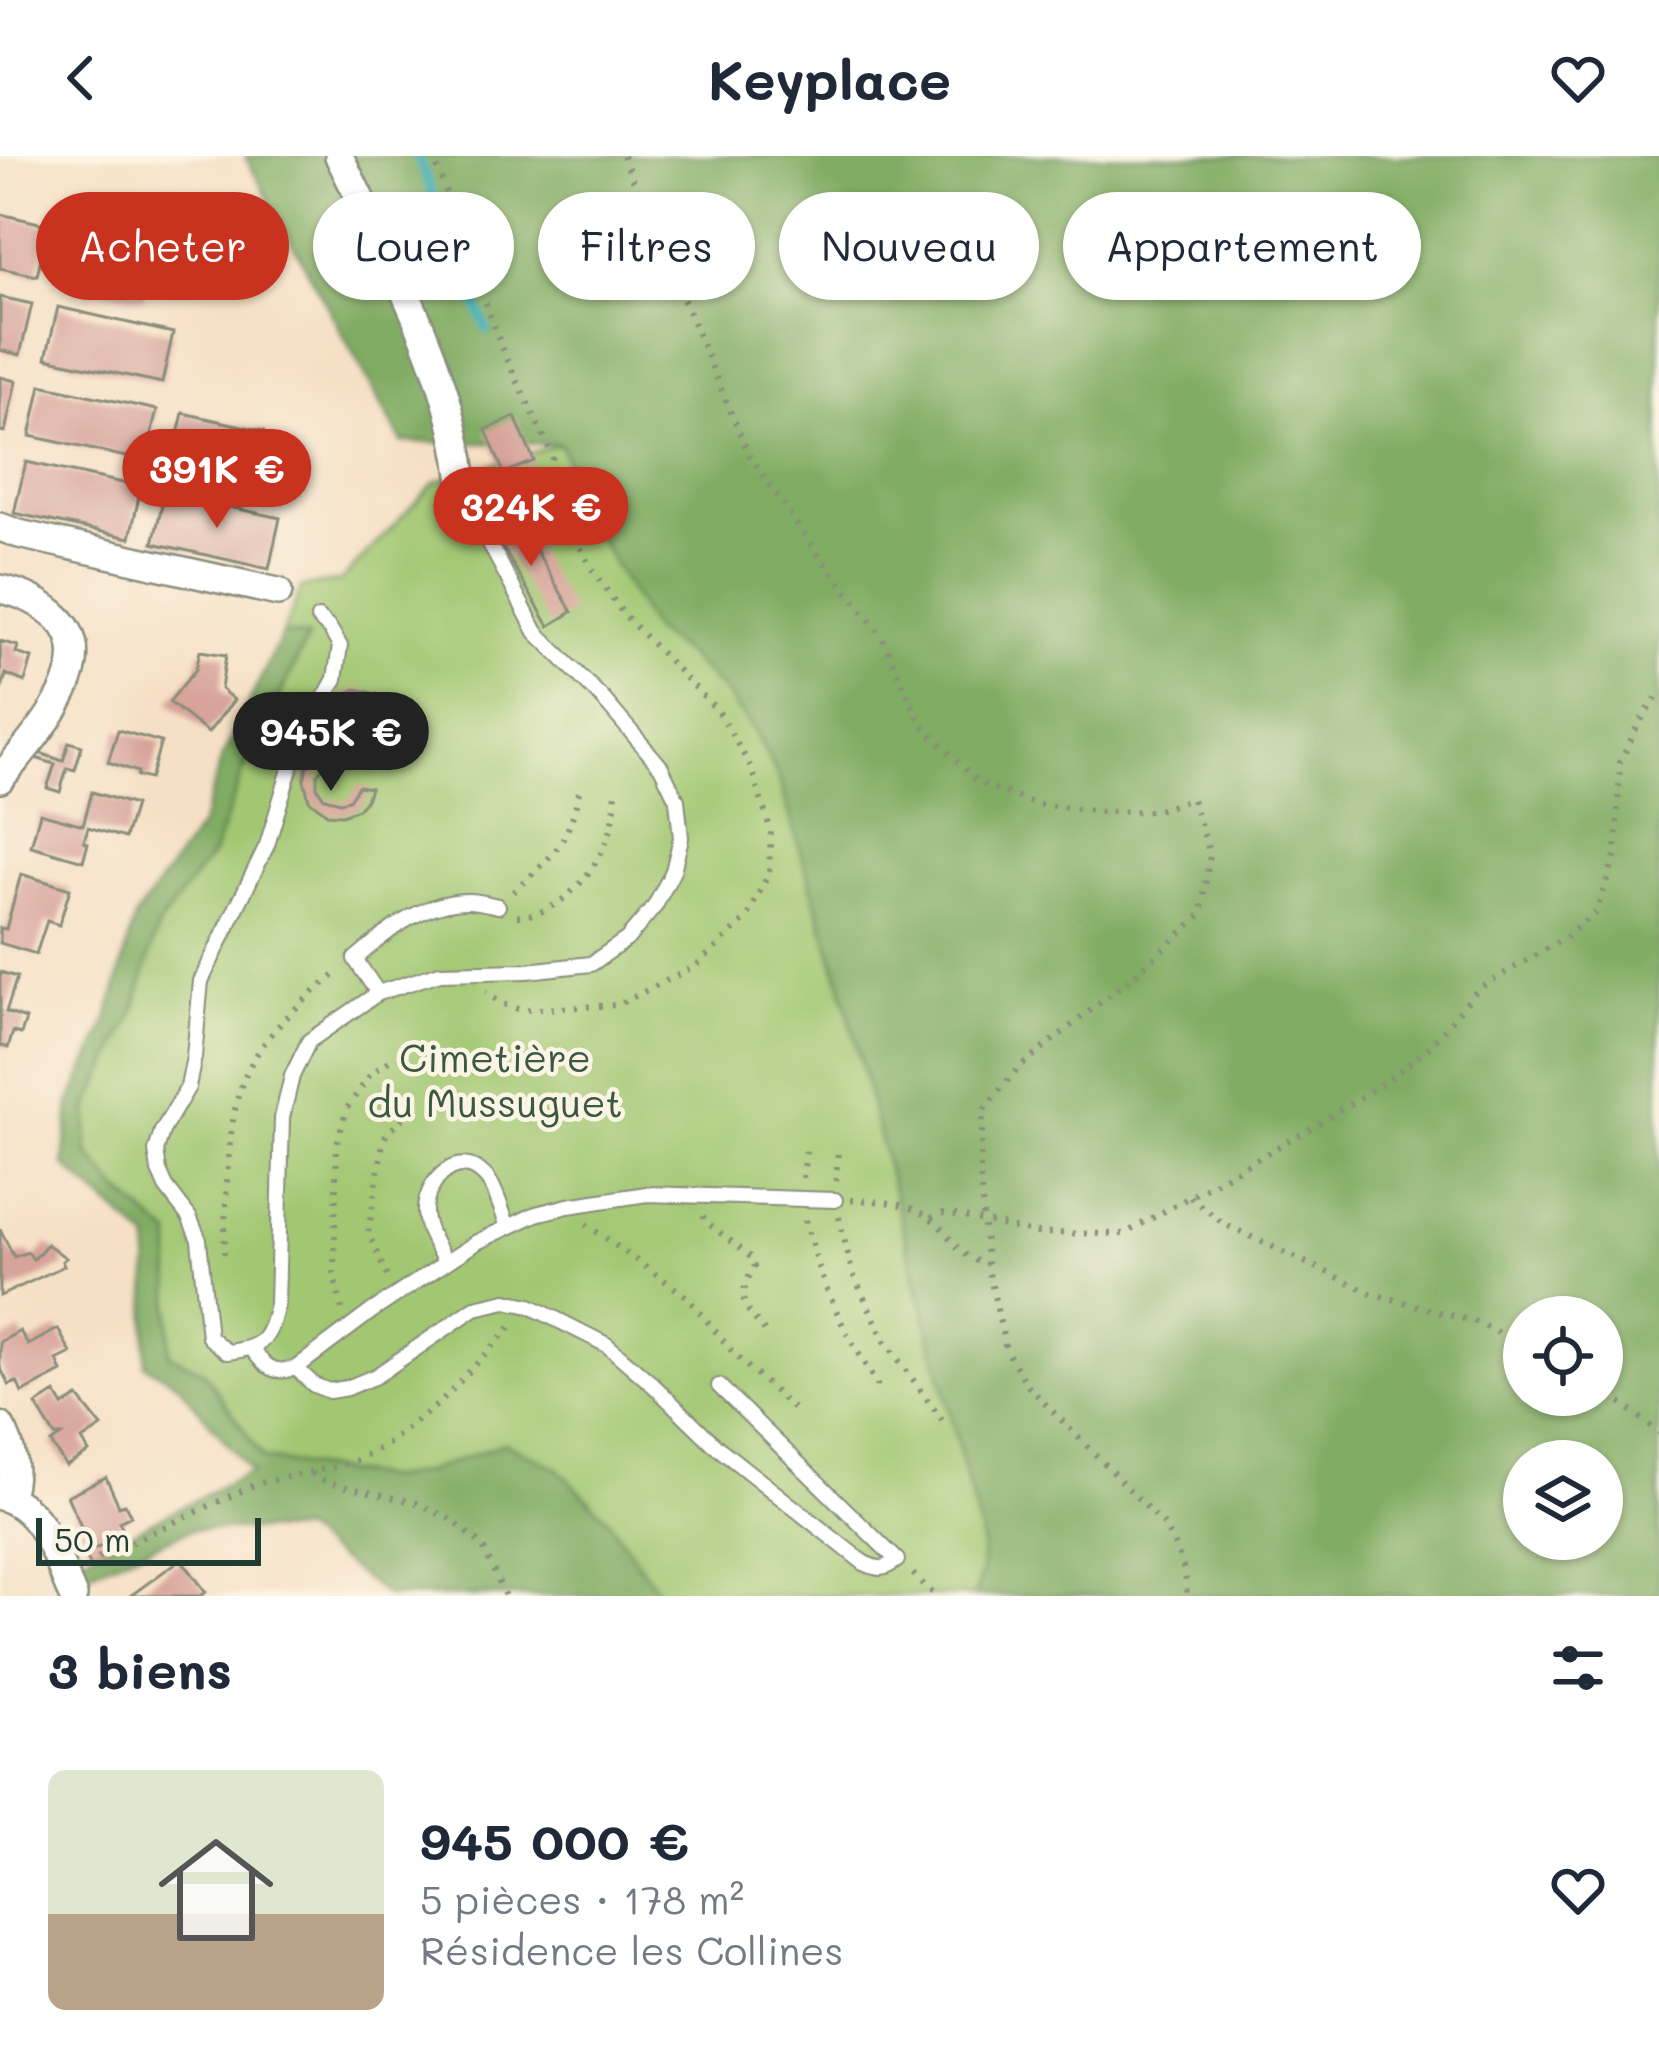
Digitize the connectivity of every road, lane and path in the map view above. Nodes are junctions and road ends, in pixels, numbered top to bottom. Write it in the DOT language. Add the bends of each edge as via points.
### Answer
graph roads {
  1 [pos="339,156"];
  2 [pos="433,156"];
  3 [pos="623,156"];
  4 [pos="503,351"];
  5 [pos="462,475"];
  6 [pos="0,527"];
  7 [pos="0,589"];
  8 [pos="278,592"];
  9 [pos="318,618"];
  10 [pos="1659,694"];
  11 [pos="0,779"];
  12 [pos="616,790"];
  13 [pos="580,792"];
  14 [pos="498,906"];
  15 [pos="356,959"];
  16 [pos="379,993"];
  17 [pos="388,1061"];
  18 [pos="406,1114"];
  19 [pos="806,1150"];
  20 [pos="838,1151"];
  21 [pos="694,1197"];
  22 [pos="1190,1197"];
  23 [pos="802,1200"];
  24 [pos="835,1200"];
  25 [pos="568,1206"];
  26 [pos="931,1218"];
  27 [pos="984,1221"];
  28 [pos="508,1226"];
  29 [pos="445,1262"];
  30 [pos="987,1264"];
  31 [pos="202,1277"];
  32 [pos="395,1295"];
  33 [pos="530,1306"];
  34 [pos="347,1330"];
  35 [pos="1503,1335"];
  36 [pos="770,1338"];
  37 [pos="252,1349"];
  38 [pos="296,1368"];
  39 [pos="719,1386"];
  40 [pos="881,1392"];
  41 [pos="1623,1404"];
  42 [pos="797,1412"];
  43 [pos="942,1420"];
  44 [pos="0,1426"];
  45 [pos="1659,1432"];
  46 [pos="313,1473"];
  47 [pos="4,1497"];
  48 [pos="897,1560"];
  49 [pos="68,1585"];
  50 [pos="506,1596"];
  51 [pos="936,1596"];
  52 [pos="1186,1596"];
  1 -- 5 [label="street" via="405,290 453,418"];
  2 -- 4 [label="path"];
  3 -- 27 [label="path" via="749,455 880,633 922,724 980,783 1036,804 1155,811 1192,799 1210,854 1201,915 1018,1068 983,1111"];
  5 -- 16 [label="lane" via="478,524 536,632 661,767 681,838 655,906 591,964 440,973"];
  6 -- 8 [label="street"];
  7 -- 11 [label="street" via="53,613 67,627 75,656 42,726"];
  9 -- 31 [label="lane" via="340,646 334,679 296,749 267,845 201,981 188,1087 156,1151 166,1187 199,1240"];
  10 -- 22 [label="path" via="1620,762 1616,854 1596,912 1479,988 1389,1079"];
  12 -- 14 [label="path" via="611,830 586,879 531,916"];
  13 -- 14 [label="path" via="572,826 548,861"];
  14 -- 15 [label="lane" via="467,901 423,910"];
  15 -- 16 [label="lane"];
  15 -- 31 [label="path" via="306,998 244,1078 232,1132 224,1260"];
  16 -- 37 [label="lane" via="309,1042 292,1076 282,1118 277,1304 265,1340"];
  17 -- 34 [label="path" via="346,1108 337,1144 334,1276"];
  18 -- 32 [label="path" via="382,1144 368,1233"];
  19 -- 23 [label="path"];
  20 -- 24 [label="path"];
  21 -- 23 [label="lane"];
  21 -- 25 [label="lane" via="647,1194"];
  21 -- 36 [label="path" via="705,1221 752,1258 742,1301"];
  22 -- 27 [label="path" via="1124,1234 1037,1233"];
  22 -- 35 [label="path" via="1223,1224 1371,1293"];
  23 -- 24 [label="lane"];
  23 -- 40 [label="path" via="823,1281"];
  24 -- 26 [label="path" via="886,1201"];
  24 -- 43 [label="path" via="852,1272 885,1341"];
  25 -- 28 [label="lane"];
  25 -- 42 [label="path" via="686,1296"];
  26 -- 27 [label="path"];
  26 -- 30 [label="path" via="961,1253"];
  27 -- 30 [label="path"];
  28 -- 29 [label="lane"];
  28 -- 29 [label="lane" via="487,1177 456,1165 440,1174 425,1210"];
  29 -- 32 [label="lane"];
  30 -- 52 [label="path" via="1006,1350 1028,1386 1164,1525"];
  31 -- 37 [label="lane" via="209,1337 227,1352"];
  32 -- 34 [label="lane"];
  33 -- 38 [label="lane" via="475,1308 346,1388 328,1391"];
  33 -- 46 [label="path" via="423,1417 351,1463"];
  33 -- 48 [label="lane" via="607,1345 717,1447 864,1563 878,1569"];
  34 -- 38 [label="lane"];
  37 -- 38 [label="lane" via="272,1370"];
  39 -- 48 [label="lane"];
  41 -- 45 [label="path"];
  44 -- 47 [label="street" via="14,1469"];
  46 -- 49 [label="path" via="256,1484"];
  46 -- 50 [label="path" via="452,1520 482,1545"];
  47 -- 49 [label="street" via="37,1520"];
  48 -- 51 [label="path"];
}
